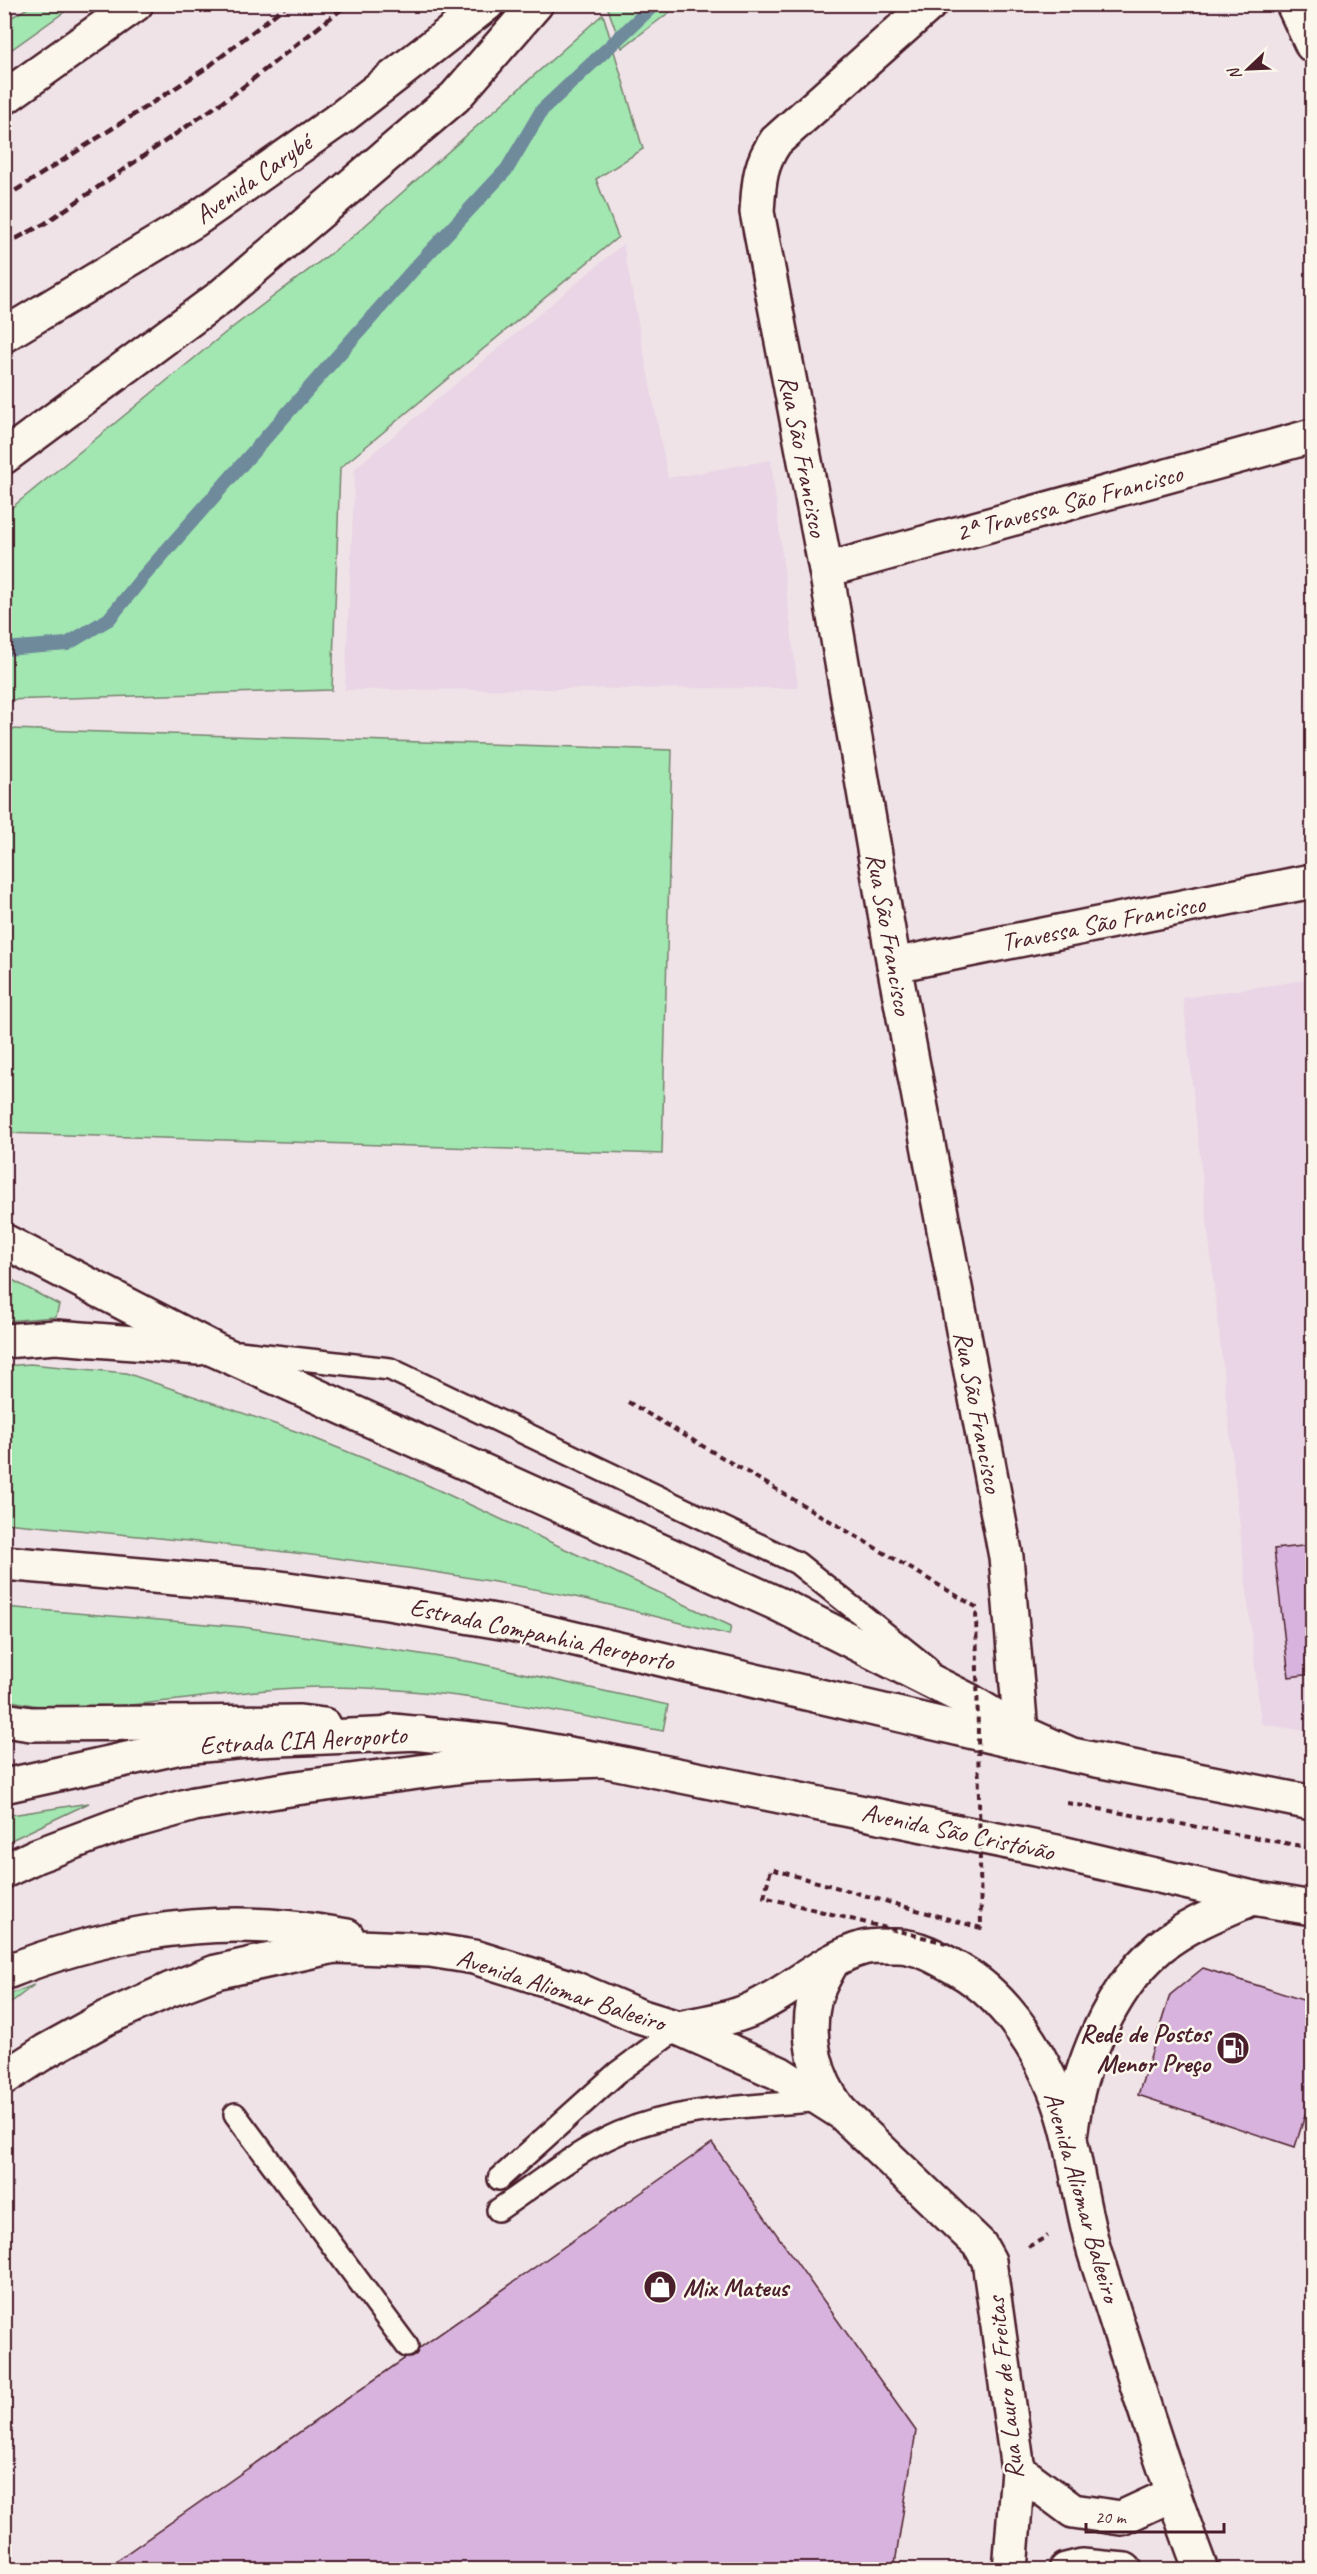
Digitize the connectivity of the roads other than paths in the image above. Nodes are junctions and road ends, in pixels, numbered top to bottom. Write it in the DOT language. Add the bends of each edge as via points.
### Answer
graph roads {
  1 [pos="136,4"];
  2 [pos="487,4"];
  3 [pos="536,4"];
  4 [pos="930,4"];
  5 [pos="1293,4"];
  6 [pos="1312,45"];
  7 [pos="4,98"];
  8 [pos="4,335"];
  9 [pos="1312,436"];
  10 [pos="4,457"];
  11 [pos="826,570"];
  12 [pos="1312,881"];
  13 [pos="894,964"];
  14 [pos="4,1240"];
  15 [pos="4,1341"];
  16 [pos="215,1350"];
  17 [pos="4,1563"];
  18 [pos="970,1701"];
  19 [pos="4,1720"];
  20 [pos="1021,1732"];
  21 [pos="420,1733"];
  22 [pos="1072,1755"];
  23 [pos="603,1760"];
  24 [pos="4,1786"];
  25 [pos="1312,1803"];
  26 [pos="4,1871"];
  27 [pos="1253,1898"];
  28 [pos="1312,1908"];
  29 [pos="430,1950"];
  30 [pos="832,1962"];
  31 [pos="4,1972"];
  32 [pos="678,2028"];
  33 [pos="4,2078"];
  34 [pos="832,2106"];
  35 [pos="235,2114"];
  36 [pos="1070,2137"];
  37 [pos="499,2179"];
  38 [pos="498,2210"];
  39 [pos="980,2245"];
  40 [pos="407,2346"];
  41 [pos="1018,2470"];
  42 [pos="1173,2494"];
  43 [pos="1010,2570"];
  44 [pos="1066,2570"];
  45 [pos="1125,2570"];
  46 [pos="1201,2570"];
  1 -- 7 [label="main road"];
  2 -- 8 [label="main road, Avenida Carybé" via="342,117 195,220"];
  3 -- 10 [label="main road" via="455,97 210,305"];
  4 -- 11 [label="main road, Rua São Francisco" via="776,141 765,157 759,184 757,212"];
  5 -- 6 [label="main road"];
  9 -- 11 [label="main road, 2ª Travessa São Francisco"];
  11 -- 13 [label="main road, Rua São Francisco"];
  12 -- 13 [label="main road, Travessa São Francisco"];
  13 -- 20 [label="main road, Rua São Francisco" via="1006,1557"];
  14 -- 16 [label="main road"];
  15 -- 16 [label="main road" via="56,1336"];
  16 -- 18 [label="main road" via="778,1604"];
  16 -- 18 [label="lane" via="390,1369 797,1563"];
  17 -- 22 [label="main road, Estrada Companhia Aeroporto" via="266,1586 507,1623"];
  18 -- 20 [label="main road"];
  19 -- 21 [label="main road" via="31,1724 300,1722"];
  20 -- 22 [label="main road"];
  21 -- 23 [label="main road, Estrada CIA Aeroporto"];
  21 -- 24 [label="main road, Estrada CIA Aeroporto" via="181,1747"];
  22 -- 25 [label="main road"];
  23 -- 26 [label="main road" via="472,1765 194,1804 116,1826"];
  23 -- 27 [label="main road, Avenida São Cristóvão" via="1057,1852"];
  27 -- 28 [label="main road, Avenida São Cristóvão"];
  27 -- 36 [label="main road" via="1198,1923 1160,1948 1128,1982 1100,2030 1080,2081"];
  29 -- 31 [label="main road" via="291,1927 222,1925 153,1931 82,1945"];
  29 -- 32 [label="main road, Avenida Aliomar Baleeiro" via="474,1957 526,1973"];
  29 -- 33 [label="main road, Avenida Aliomar Baleeiro" via="335,1946 216,1972 104,2019"];
  30 -- 32 [label="main road, Avenida Aliomar Baleeiro" via="749,2010"];
  30 -- 34 [label="main road" via="814,1999 811,2044"];
  30 -- 36 [label="main road, Avenida Aliomar Baleeiro" via="864,1948 900,1946 932,1954 971,1977 1006,2009 1032,2045 1051,2082"];
  32 -- 34 [label="main road, Avenida Aliomar Baleeiro" via="779,2073"];
  32 -- 37 [label="lane" via="617,2073"];
  34 -- 38 [label="lane" via="687,2113 620,2133 592,2146"];
  34 -- 39 [label="main road, Avenida Aliomar Baleeiro"];
  35 -- 40 [label="lane"];
  36 -- 42 [label="main road, Avenida Aliomar Baleeiro" via="1091,2242"];
  39 -- 41 [label="main road, Rua Lauro de Freitas" via="993,2278"];
  41 -- 42 [label="main road" via="1073,2511 1121,2518"];
  41 -- 43 [label="main road, Rua Lauro de Freitas"];
  42 -- 46 [label="main road, Avenida Aliomar Baleeiro"];
  44 -- 45 [label="main road" via="1082,2566"];
}
